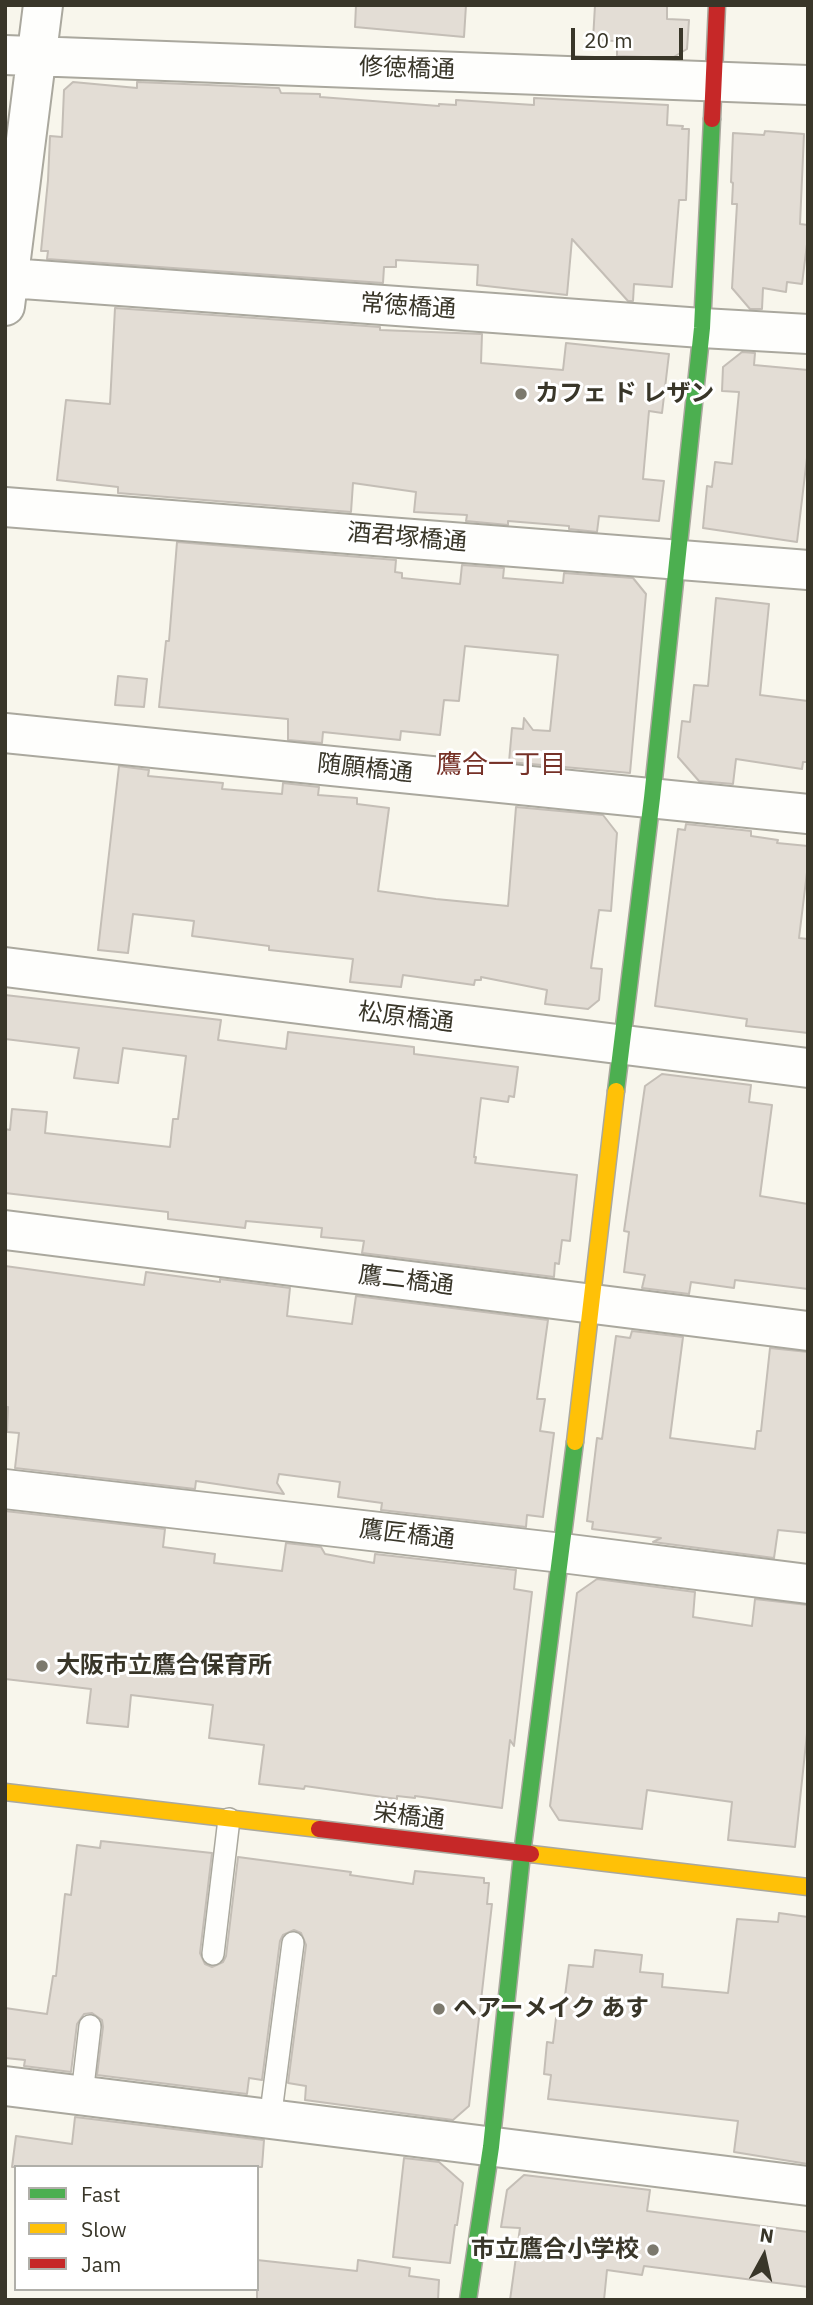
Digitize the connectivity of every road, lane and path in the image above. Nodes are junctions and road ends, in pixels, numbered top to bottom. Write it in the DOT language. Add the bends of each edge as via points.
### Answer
graph roads {
  1 [pos="43,5"];
  2 [pos="717,5"];
  3 [pos="22,55"];
  4 [pos="714,80"];
  5 [pos="808,85"];
  6 [pos="7,292"];
  7 [pos="702,328"];
  8 [pos="808,334"];
  9 [pos="5,507"];
  10 [pos="678,560"];
  11 [pos="808,570"];
  12 [pos="5,733"];
  13 [pos="652,798"];
  14 [pos="808,814"];
  15 [pos="5,967"];
  16 [pos="621,1045"];
  17 [pos="808,1068"];
  18 [pos="5,1230"];
  19 [pos="592,1305"];
  20 [pos="808,1331"];
  21 [pos="5,1489"];
  22 [pos="562,1553"];
  23 [pos="808,1584"];
  24 [pos="5,1792"];
  25 [pos="229,1819"];
  26 [pos="522,1854"];
  27 [pos="808,1887"];
  28 [pos="293,1943"];
  29 [pos="213,1954"];
  30 [pos="90,2026"];
  31 [pos="5,2086"];
  32 [pos="82,2095"];
  33 [pos="270,2120"];
  34 [pos="491,2147"];
  35 [pos="808,2186"];
  36 [pos="468,2300"];
  1 -- 3 [label="street"];
  2 -- 4 [label="street"];
  3 -- 4 [label="street, 修徳橋通"];
  3 -- 6 [label="street"];
  4 -- 5 [label="street, 修徳橋通"];
  4 -- 7 [label="street"];
  6 -- 7 [label="street, 常徳橋通"];
  7 -- 8 [label="street, 常徳橋通"];
  7 -- 10 [label="street"];
  9 -- 10 [label="street, 酒君塚橋通"];
  10 -- 11 [label="street, 酒君塚橋通"];
  10 -- 13 [label="street"];
  12 -- 13 [label="street, 随願橋通"];
  13 -- 14 [label="street, 随願橋通"];
  13 -- 16 [label="street"];
  15 -- 16 [label="street, 松原橋通"];
  16 -- 17 [label="street, 松原橋通"];
  16 -- 19 [label="street"];
  18 -- 19 [label="street, 鷹二橋通"];
  19 -- 20 [label="street, 鷹二橋通"];
  19 -- 22 [label="street"];
  21 -- 22 [label="street, 鷹匠橋通"];
  22 -- 23 [label="street, 鷹匠橋通"];
  22 -- 26 [label="street"];
  24 -- 25 [label="street, 栄橋通"];
  25 -- 26 [label="street, 栄橋通"];
  25 -- 29 [label="lane"];
  26 -- 27 [label="street, 栄橋通"];
  26 -- 34 [label="street"];
  28 -- 33 [label="lane"];
  30 -- 32 [label="lane"];
  31 -- 32 [label="street"];
  32 -- 33 [label="street"];
  33 -- 34 [label="street"];
  34 -- 35 [label="street"];
  34 -- 36 [label="street"];
}
